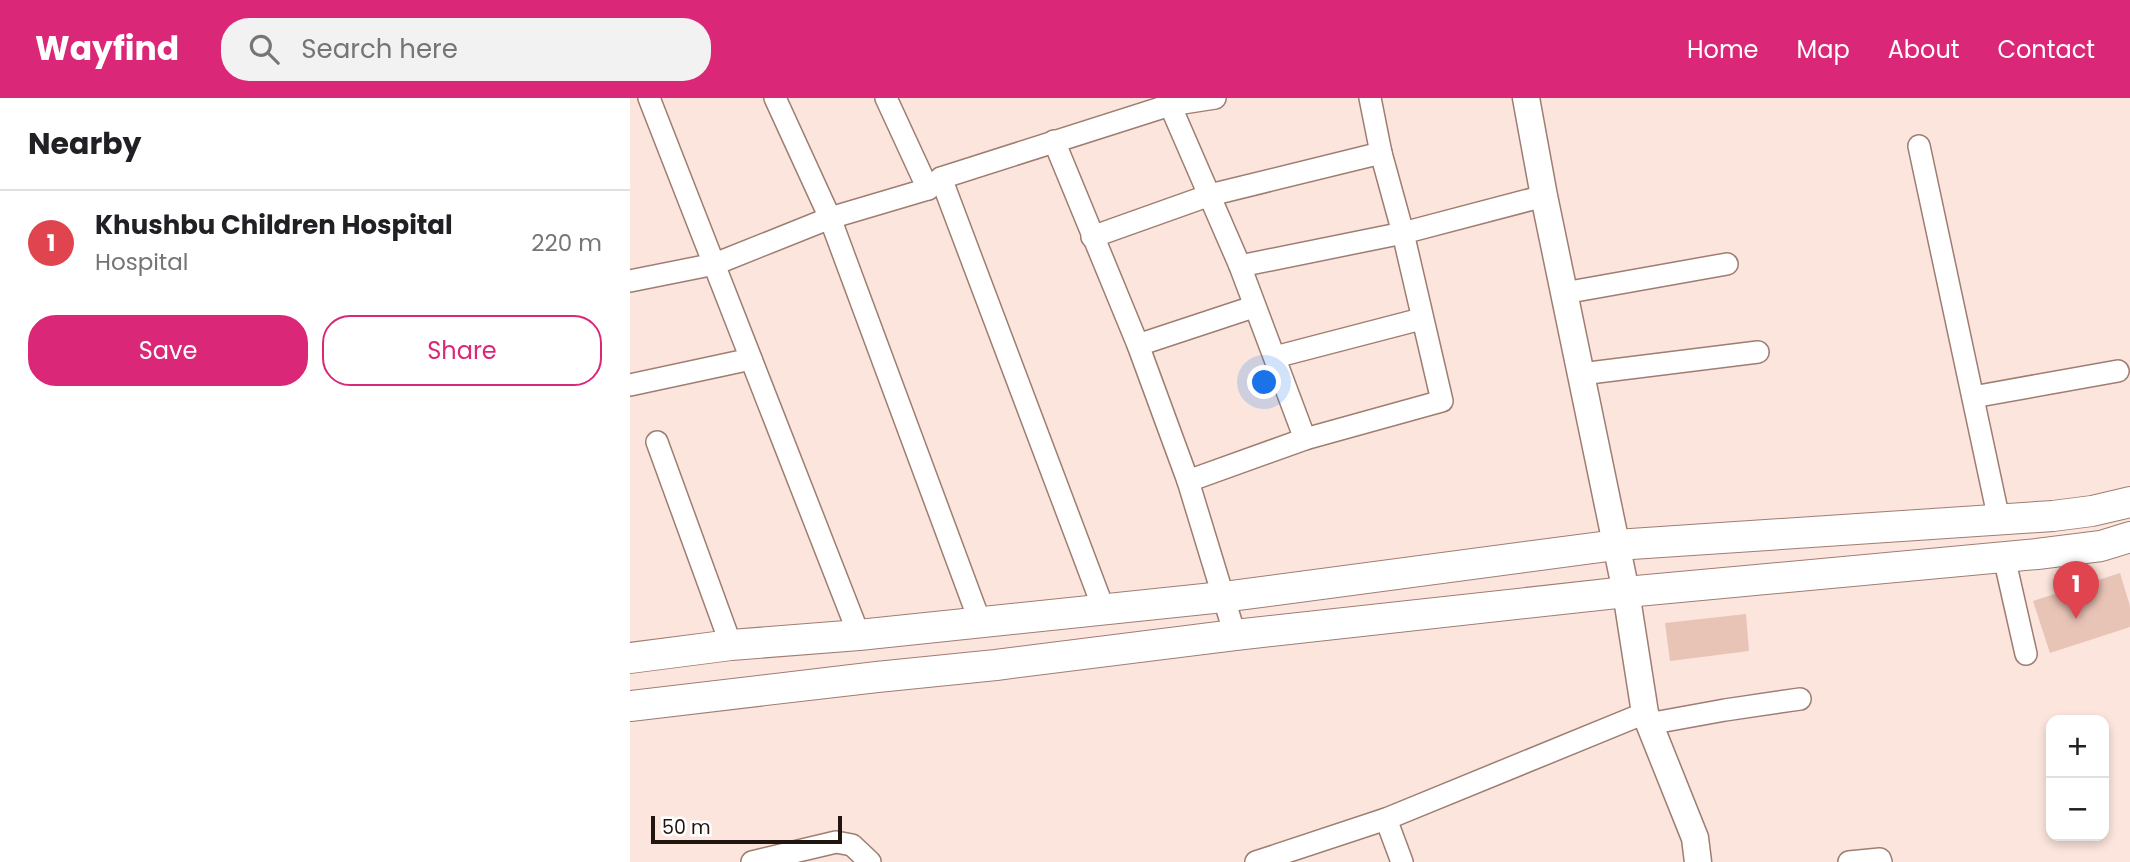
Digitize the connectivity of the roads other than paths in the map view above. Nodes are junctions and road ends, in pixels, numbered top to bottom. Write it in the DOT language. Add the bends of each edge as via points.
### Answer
graph roads {
  1 [pos="649,98"];
  2 [pos="775,98"];
  3 [pos="886,98"];
  4 [pos="1215,98"];
  5 [pos="1370,98"];
  6 [pos="1526,98"];
  7 [pos="1168,102"];
  8 [pos="1054,141"];
  9 [pos="1919,146"];
  10 [pos="1381,153"];
  11 [pos="935,184"];
  12 [pos="1210,195"];
  13 [pos="1544,196"];
  14 [pos="830,218"];
  15 [pos="1403,233"];
  16 [pos="1092,237"];
  17 [pos="715,264"];
  18 [pos="1727,264"];
  19 [pos="1240,266"];
  20 [pos="630,281"];
  21 [pos="1564,293"];
  22 [pos="1253,307"];
  23 [pos="1421,318"];
  24 [pos="1138,345"];
  25 [pos="1758,352"];
  26 [pos="1275,357"];
  27 [pos="751,359"];
  28 [pos="2118,371"];
  29 [pos="1581,374"];
  30 [pos="630,385"];
  31 [pos="1973,397"];
  32 [pos="1305,439"];
  33 [pos="657,442"];
  34 [pos="1188,481"];
  35 [pos="2130,502"];
  36 [pos="2000,520"];
  37 [pos="2130,537"];
  38 [pos="1616,545"];
  39 [pos="2004,557"];
  40 [pos="1626,592"];
  41 [pos="1223,597"];
  42 [pos="1104,610"];
  43 [pos="980,622"];
  44 [pos="859,635"];
  45 [pos="1235,635"];
  46 [pos="731,645"];
  47 [pos="2026,654"];
  48 [pos="630,658"];
  49 [pos="1800,699"];
  50 [pos="630,706"];
  51 [pos="1647,719"];
  52 [pos="1386,819"];
  53 [pos="752,862"];
  54 [pos="870,862"];
  55 [pos="1256,862"];
  56 [pos="1402,862"];
  57 [pos="1698,862"];
  58 [pos="1849,862"];
  59 [pos="1881,862"];
  1 -- 17 [label="street"];
  2 -- 14 [label="street"];
  3 -- 11 [label="street"];
  4 -- 7 [label="street"];
  5 -- 10 [label="street"];
  6 -- 13 [label="street"];
  7 -- 8 [label="street"];
  7 -- 12 [label="street"];
  8 -- 11 [label="street"];
  8 -- 16 [label="street"];
  9 -- 31 [label="street"];
  10 -- 12 [label="street"];
  10 -- 15 [label="street"];
  11 -- 14 [label="street"];
  11 -- 42 [label="street"];
  12 -- 16 [label="street"];
  12 -- 19 [label="street"];
  13 -- 15 [label="street"];
  13 -- 21 [label="street"];
  14 -- 17 [label="street"];
  14 -- 43 [label="street"];
  15 -- 19 [label="street"];
  15 -- 23 [label="street"];
  16 -- 24 [label="street"];
  17 -- 20 [label="street"];
  17 -- 27 [label="street"];
  18 -- 21 [label="street"];
  19 -- 22 [label="street"];
  21 -- 29 [label="street"];
  22 -- 24 [label="street"];
  22 -- 26 [label="street"];
  23 -- 26 [label="street"];
  23 -- 32 [label="street" via="1442,401"];
  24 -- 34 [label="street"];
  25 -- 29 [label="street"];
  26 -- 32 [label="street"];
  27 -- 30 [label="street"];
  27 -- 44 [label="street"];
  28 -- 31 [label="street"];
  29 -- 38 [label="street"];
  31 -- 36 [label="street"];
  32 -- 34 [label="street"];
  33 -- 46 [label="street"];
  34 -- 41 [label="street"];
  35 -- 36 [label="main road" via="2092,511"];
  36 -- 38 [label="main road"];
  37 -- 39 [label="main road" via="2101,546"];
  38 -- 40 [label="street"];
  38 -- 41 [label="main road"];
  39 -- 40 [label="main road"];
  39 -- 47 [label="street"];
  40 -- 45 [label="main road"];
  40 -- 51 [label="street"];
  41 -- 42 [label="main road"];
  41 -- 45 [label="street"];
  42 -- 43 [label="main road"];
  43 -- 44 [label="main road"];
  44 -- 46 [label="main road"];
  45 -- 50 [label="main road"];
  46 -- 48 [label="main road"];
  49 -- 51 [label="street"];
  51 -- 52 [label="street"];
  51 -- 57 [label="street" via="1695,838"];
  52 -- 55 [label="street"];
  52 -- 56 [label="street"];
  53 -- 54 [label="street" via="836,842 852,845"];
  58 -- 59 [label="street"];
}
